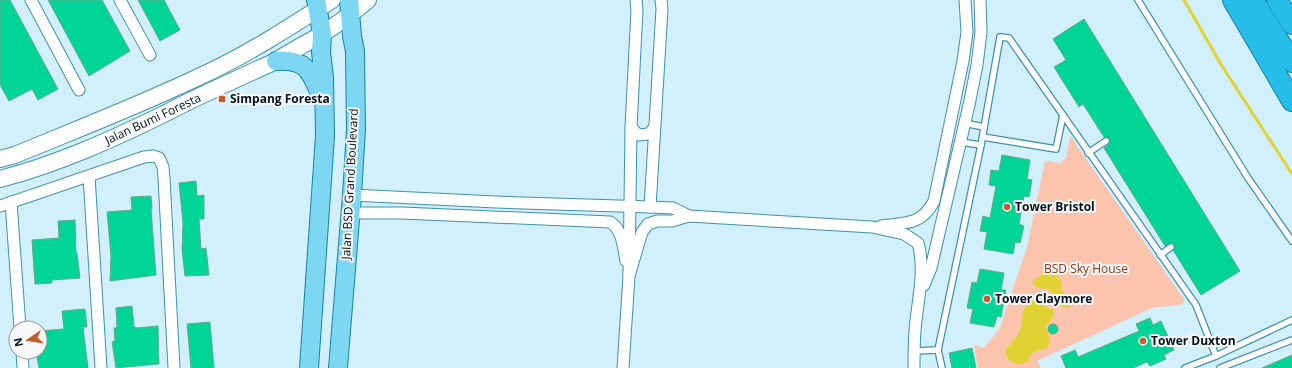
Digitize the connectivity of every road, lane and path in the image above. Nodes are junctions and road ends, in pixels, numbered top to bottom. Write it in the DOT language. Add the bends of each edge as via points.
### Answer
graph roads {
  1 [pos="31,0"];
  2 [pos="120,0"];
  3 [pos="368,0"];
  4 [pos="636,0"];
  5 [pos="660,0"];
  6 [pos="965,0"];
  7 [pos="980,0"];
  8 [pos="1138,0"];
  9 [pos="1232,0"];
  10 [pos="1254,0"];
  11 [pos="1277,0"];
  12 [pos="1285,0"];
  13 [pos="322,3"];
  14 [pos="350,7"];
  15 [pos="1292,8"];
  16 [pos="1292,24"];
  17 [pos="322,34"];
  18 [pos="150,55"];
  19 [pos="276,61"];
  20 [pos="1292,62"];
  21 [pos="79,90"];
  22 [pos="1292,101"];
  23 [pos="325,104"];
  24 [pos="1063,116"];
  25 [pos="964,123"];
  26 [pos="631,127"];
  27 [pos="984,127"];
  28 [pos="654,128"];
  29 [pos="983,137"];
  30 [pos="1106,141"];
  31 [pos="960,142"];
  32 [pos="981,145"];
  33 [pos="1088,153"];
  34 [pos="0,159"];
  35 [pos="89,176"];
  36 [pos="0,179"];
  37 [pos="352,195"];
  38 [pos="402,196"];
  39 [pos="934,201"];
  40 [pos="945,203"];
  41 [pos="5,204"];
  42 [pos="631,207"];
  43 [pos="650,207"];
  44 [pos="351,213"];
  45 [pos="402,213"];
  46 [pos="689,216"];
  47 [pos="872,227"];
  48 [pos="1292,241"];
  49 [pos="1171,247"];
  50 [pos="1160,254"];
  51 [pos="629,276"];
  52 [pos="920,295"];
  53 [pos="19,320"];
  54 [pos="1292,320"];
  55 [pos="1292,340"];
  56 [pos="938,350"];
  57 [pos="914,352"];
  58 [pos="1216,356"];
  59 [pos="101,368"];
  60 [pos="174,368"];
  61 [pos="309,368"];
  62 [pos="338,368"];
  63 [pos="622,368"];
  64 [pos="914,368"];
  65 [pos="942,368"];
  66 [pos="1185,368"];
  67 [pos="1220,368"];
  1 -- 21 [label="street"];
  2 -- 18 [label="street"];
  3 -- 14 [label="main road, Jalan Bumi Foresta"];
  4 -- 26 [label="street"];
  5 -- 28 [label="street" via="662,9"];
  6 -- 39 [label="street" via="967,32 963,61"];
  7 -- 25 [label="street" via="977,65"];
  8 -- 48 [label="lane" via="1248,178"];
  9 -- 22 [label="highway"];
  10 -- 20 [label="highway"];
  11 -- 16 [label="highway"];
  12 -- 15 [label="highway"];
  13 -- 17 [label="main road"];
  13 -- 34 [label="main road, Jalan Bumi Foresta" via="288,29 204,75 15,155"];
  14 -- 17 [label="main road, Jalan Bumi Foresta"];
  14 -- 37 [label="main road, Jalan BSD Grand Boulevard" via="355,51 356,129"];
  17 -- 19 [label="main road, Jalan Bumi Foresta" via="294,48"];
  17 -- 23 [label="main road"];
  19 -- 23 [label="main road" via="289,60 302,64 311,74"];
  19 -- 36 [label="main road, Jalan Bumi Foresta" via="74,155"];
  23 -- 61 [label="main road"];
  24 -- 27 [label="lane" via="1009,38 1000,37"];
  24 -- 29 [label="lane" via="1056,149"];
  24 -- 33 [label="lane"];
  25 -- 27 [label="lane"];
  25 -- 31 [label="street"];
  26 -- 28 [label="street" via="638,135 649,134"];
  26 -- 42 [label="street"];
  27 -- 29 [label="lane"];
  28 -- 43 [label="street"];
  29 -- 32 [label="lane"];
  30 -- 33 [label="lane"];
  31 -- 32 [label="lane"];
  31 -- 40 [label="street"];
  32 -- 56 [label="lane"];
  33 -- 50 [label="lane"];
  35 -- 41 [label="street"];
  35 -- 59 [label="street"];
  35 -- 60 [label="street" via="153,156 158,158 163,167"];
  37 -- 38 [label="street"];
  37 -- 44 [label="main road, Jalan BSD Grand Boulevard"];
  38 -- 42 [label="street"];
  38 -- 45 [label="street" via="395,204"];
  39 -- 40 [label="street"];
  39 -- 47 [label="street" via="922,218"];
  40 -- 52 [label="street" via="931,268"];
  41 -- 53 [label="street"];
  42 -- 43 [label="street"];
  42 -- 51 [label="street"];
  43 -- 46 [label="street" via="673,208"];
  44 -- 45 [label="street"];
  44 -- 62 [label="main road, Jalan BSD Grand Boulevard"];
  45 -- 51 [label="street" via="610,222 621,234"];
  46 -- 47 [label="street"];
  46 -- 51 [label="street" via="648,224 642,232"];
  47 -- 52 [label="street" via="904,234 918,243 922,258"];
  49 -- 50 [label="lane"];
  50 -- 58 [label="lane" via="1196,305"];
  51 -- 63 [label="street"];
  52 -- 57 [label="street"];
  54 -- 58 [label="lane"];
  55 -- 67 [label="lane"];
  56 -- 57 [label="lane"];
  56 -- 65 [label="lane"];
  57 -- 64 [label="street"];
  58 -- 66 [label="lane"];
}
